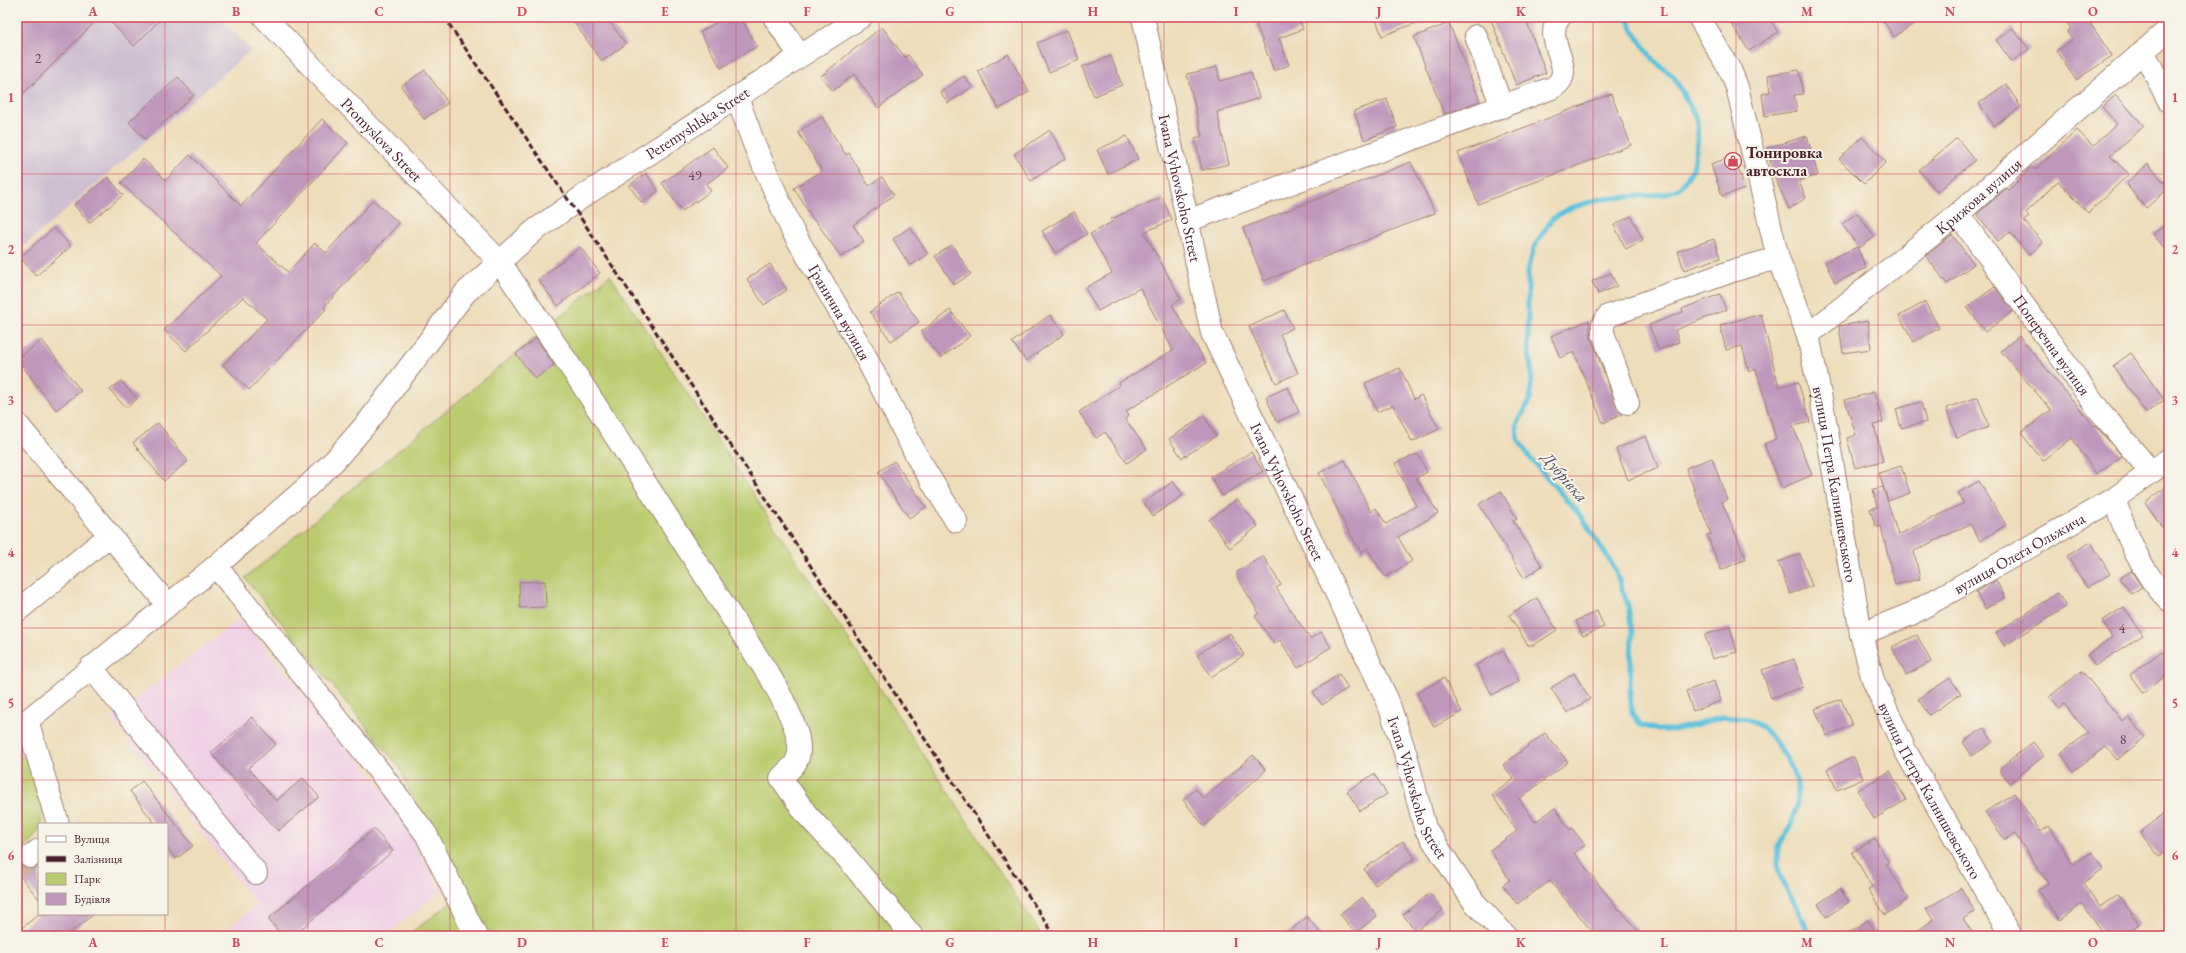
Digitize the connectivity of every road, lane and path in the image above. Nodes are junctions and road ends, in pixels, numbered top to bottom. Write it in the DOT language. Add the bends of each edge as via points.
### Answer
graph roads {
  1 [pos="264,17"];
  2 [pos="774,17"];
  3 [pos="861,17"];
  4 [pos="1143,17"];
  5 [pos="1560,17"];
  6 [pos="1699,17"];
  7 [pos="2169,29"];
  8 [pos="1476,36"];
  9 [pos="2143,51"];
  10 [pos="800,56"];
  11 [pos="737,97"];
  12 [pos="2169,101"];
  13 [pos="1502,106"];
  14 [pos="1958,214"];
  15 [pos="1187,221"];
  16 [pos="1778,258"];
  17 [pos="499,261"];
  18 [pos="1808,335"];
  19 [pos="1628,403"];
  20 [pos="17,424"];
  21 [pos="2169,459"];
  22 [pos="2152,472"];
  23 [pos="2114,499"];
  24 [pos="956,521"];
  25 [pos="110,535"];
  26 [pos="216,566"];
  27 [pos="2169,600"];
  28 [pos="167,604"];
  29 [pos="17,611"];
  30 [pos="1861,634"];
  31 [pos="90,667"];
  32 [pos="22,724"];
  33 [pos="58,823"];
  34 [pos="256,873"];
  35 [pos="476,936"];
  36 [pos="912,936"];
  37 [pos="1506,936"];
  38 [pos="2011,936"];
  1 -- 17 [label="street, Promyslova Street"];
  2 -- 10 [label="street"];
  3 -- 10 [label="street, Peremyshlska Street"];
  4 -- 15 [label="street, Ivana Vyhovskoho Street"];
  5 -- 13 [label="street" via="1556,21 1554,34 1563,67 1563,76 1559,84"];
  6 -- 16 [label="street, вулиця Петра Калнишевського" via="1731,72 1736,87"];
  7 -- 9 [label="street, Крижова вулиця"];
  8 -- 13 [label="street"];
  9 -- 12 [label="street"];
  9 -- 14 [label="street, Крижова вулиця"];
  10 -- 11 [label="street, Peremyshlska Street"];
  11 -- 17 [label="street, Peremyshlska Street" via="585,195 534,231"];
  11 -- 24 [label="street, Гранична вулиця" via="754,144 792,230 860,346 920,462"];
  13 -- 15 [label="street"];
  14 -- 18 [label="street, Крижова вулиця"];
  14 -- 22 [label="street, Поперечна вулиця" via="2098,410"];
  15 -- 37 [label="street, Ivana Vyhovskoho Street" via="1212,333 1387,699 1406,755 1425,828 1474,902"];
  16 -- 18 [label="street, вулиця Петра Калнишевського"];
  16 -- 19 [label="street" via="1608,316 1603,332"];
  17 -- 26 [label="street, Peremyshlska Street" via="466,292 373,416 334,460"];
  17 -- 36 [label="street, Promyslova Street" via="580,381 772,680 787,708 800,751 796,762 781,778 807,815 847,858"];
  18 -- 30 [label="street, вулиця Петра Калнишевського"];
  20 -- 25 [label="street"];
  21 -- 22 [label="street, вулиця Олега Ольжича"];
  22 -- 23 [label="street, вулиця Олега Ольжича"];
  23 -- 27 [label="street" via="2142,568"];
  23 -- 30 [label="street, вулиця Олега Ольжича" via="1911,614"];
  25 -- 28 [label="street"];
  25 -- 29 [label="street"];
  26 -- 28 [label="street, Peremyshlska Street"];
  26 -- 35 [label="street" via="426,834"];
  28 -- 31 [label="street, Peremyshlska Street"];
  30 -- 38 [label="street, вулиця Петра Калнишевського" via="1873,680 1892,726"];
  31 -- 32 [label="street, Peremyshlska Street"];
  31 -- 34 [label="street"];
  32 -- 33 [label="street"];
}
